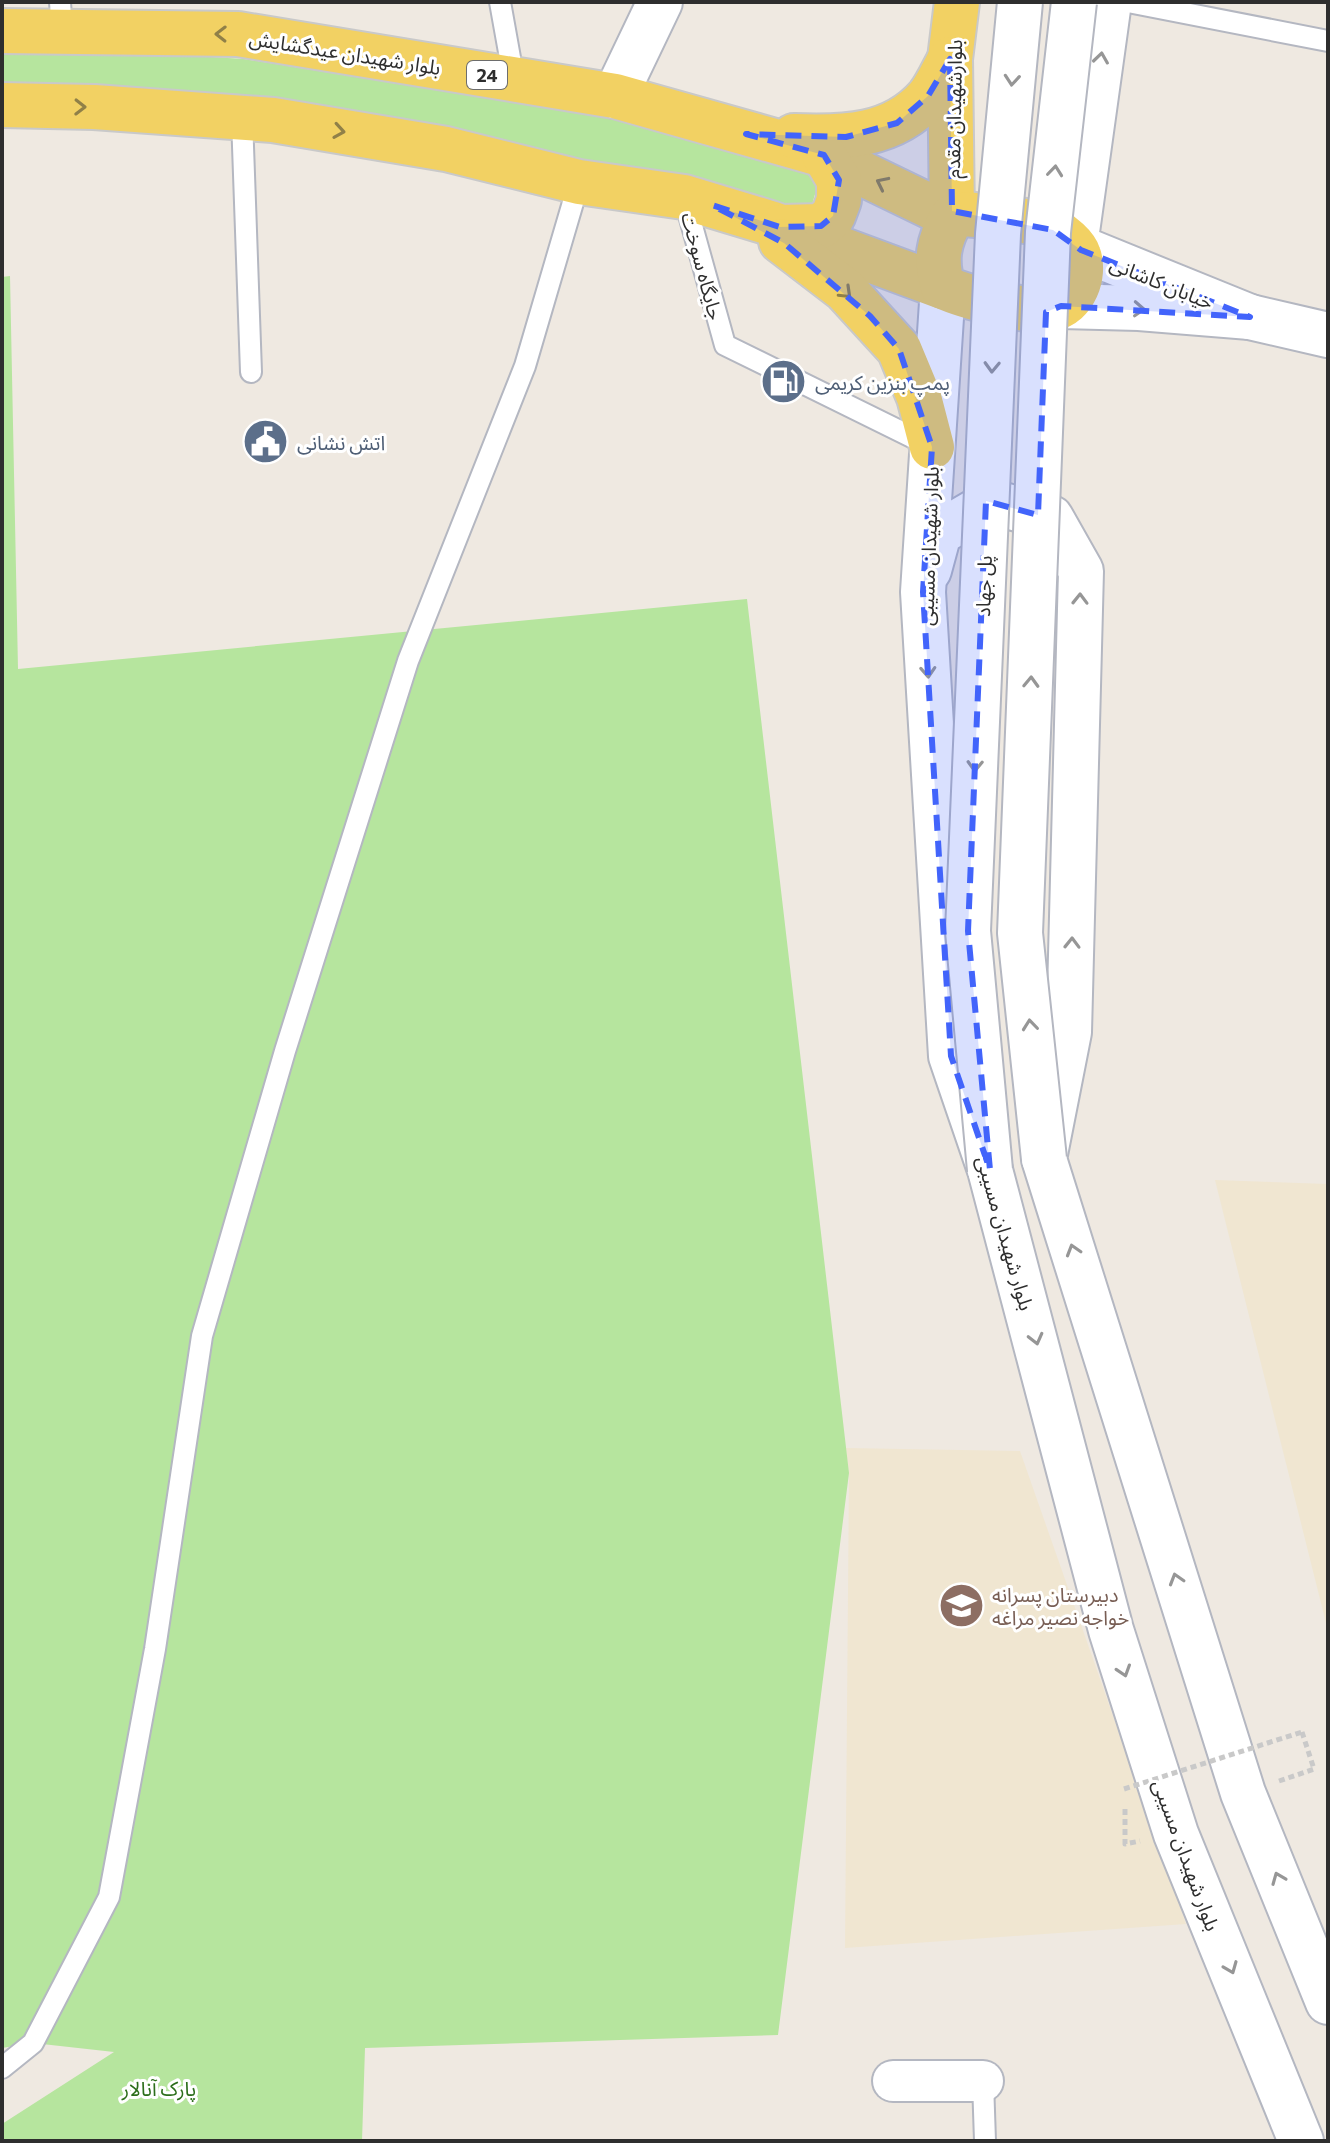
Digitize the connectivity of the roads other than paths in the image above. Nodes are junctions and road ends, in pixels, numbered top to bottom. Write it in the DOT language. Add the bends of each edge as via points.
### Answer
graph roads {
  1 [pos="500,2"];
  2 [pos="660,2"];
  3 [pos="957,2"];
  4 [pos="1020,2"];
  5 [pos="1074,2"];
  6 [pos="1109,2"];
  7 [pos="1128,2"];
  8 [pos="61,17"];
  9 [pos="2,31"];
  10 [pos="1328,41"];
  11 [pos="950,59"];
  12 [pos="514,80"];
  13 [pos="615,96"];
  14 [pos="2,105"];
  15 [pos="242,118"];
  16 [pos="746,134"];
  17 [pos="824,155"];
  18 [pos="579,182"];
  19 [pos="698,201"];
  20 [pos="952,217"];
  21 [pos="780,227"];
  22 [pos="1075,246"];
  23 [pos="943,287"];
  24 [pos="1061,306"];
  25 [pos="1250,317"];
  26 [pos="1328,335"];
  27 [pos="251,372"];
  28 [pos="932,447"];
  29 [pos="923,592"];
  30 [pos="1044,1159"];
  31 [pos="990,1170"];
  32 [pos="1328,2002"];
  33 [pos="2,2068"];
  34 [pos="893,2081"];
  35 [pos="983,2081"];
  36 [pos="985,2141"];
  37 [pos="1301,2141"];
  1 -- 12 [label="lane"];
  2 -- 13 [label="main road"];
  3 -- 11 [label="main road, بلوارشهیدان مقدم"];
  4 -- 31 [label="main road, پل جهاد, one-way, bridge" via="998,234 968,931"];
  30 -- 5 [label="main road, one-way, bridge" via="1020,933 1048,232"];
  22 -- 6 [label="main road, one-way"];
  7 -- 10 [label="lane"];
  8 -- 9 [label="main road, بلوار شهیدان عیدگشایش / 24"];
  12 -- 8 [label="main road, بلوار شهیدان عیدگشایش / 24, one-way" via="238,34"];
  11 -- 16 [label="main road" via="928,96 897,123 846,137"];
  11 -- 20 [label="main road, بلوارشهیدان مقدم"];
  12 -- 13 [label="main road, بلوار شهیدان عیدگشایش / 24"];
  13 -- 16 [label="main road, بلوار شهیدان عیدگشایش / 24"];
  14 -- 15 [label="main road, one-way"];
  15 -- 18 [label="main road, one-way" via="446,149"];
  15 -- 27 [label="lane"];
  16 -- 17 [label="main road, بلوار شهیدان عیدگشایش / 24"];
  20 -- 17 [label="main road, بلوار شهیدان عیدگشایش / 24, one-way"];
  17 -- 21 [label="main road" via="839,180 833,216 821,226"];
  18 -- 19 [label="main road"];
  18 -- 33 [label="lane" via="525,366 408,661 202,1336 155,1649 109,1897 33,2043"];
  19 -- 21 [label="main road"];
  19 -- 28 [label="main road, one-way" via="784,243 870,316 899,349"];
  19 -- 28 [label="lane, جایگاه سوخت" via="725,345"];
  20 -- 22 [label="main road, 24" via="967,214 1023,222 1053,230"];
  20 -- 23 [label="main road" via="938,246"];
  21 -- 23 [label="main road"];
  22 -- 24 [label="main road" via="1079,283 1070,301"];
  22 -- 25 [label="main road, خیابان کاشانی"];
  23 -- 24 [label="main road" via="1014,306"];
  23 -- 28 [label="main road, بلوار شهیدان مسیبی"];
  24 -- 25 [label="main road, خیابان کاشانی, one-way"];
  25 -- 26 [label="main road, خیابان کاشانی"];
  28 -- 29 [label="main road, بلوار شهیدان مسیبی"];
  30 -- 29 [label="main road, one-way" via="1069,1032 1081,571 1051,518 992,502 939,533"];
  29 -- 31 [label="main road, بلوار شهیدان مسیبی, one-way" via="951,1056"];
  32 -- 30 [label="main road, one-way" via="1243,1793"];
  31 -- 37 [label="main road, بلوار شهیدان مسیبی, one-way" via="1111,1630 1176,1834"];
  34 -- 35 [label="street"];
  35 -- 36 [label="lane"];
}
